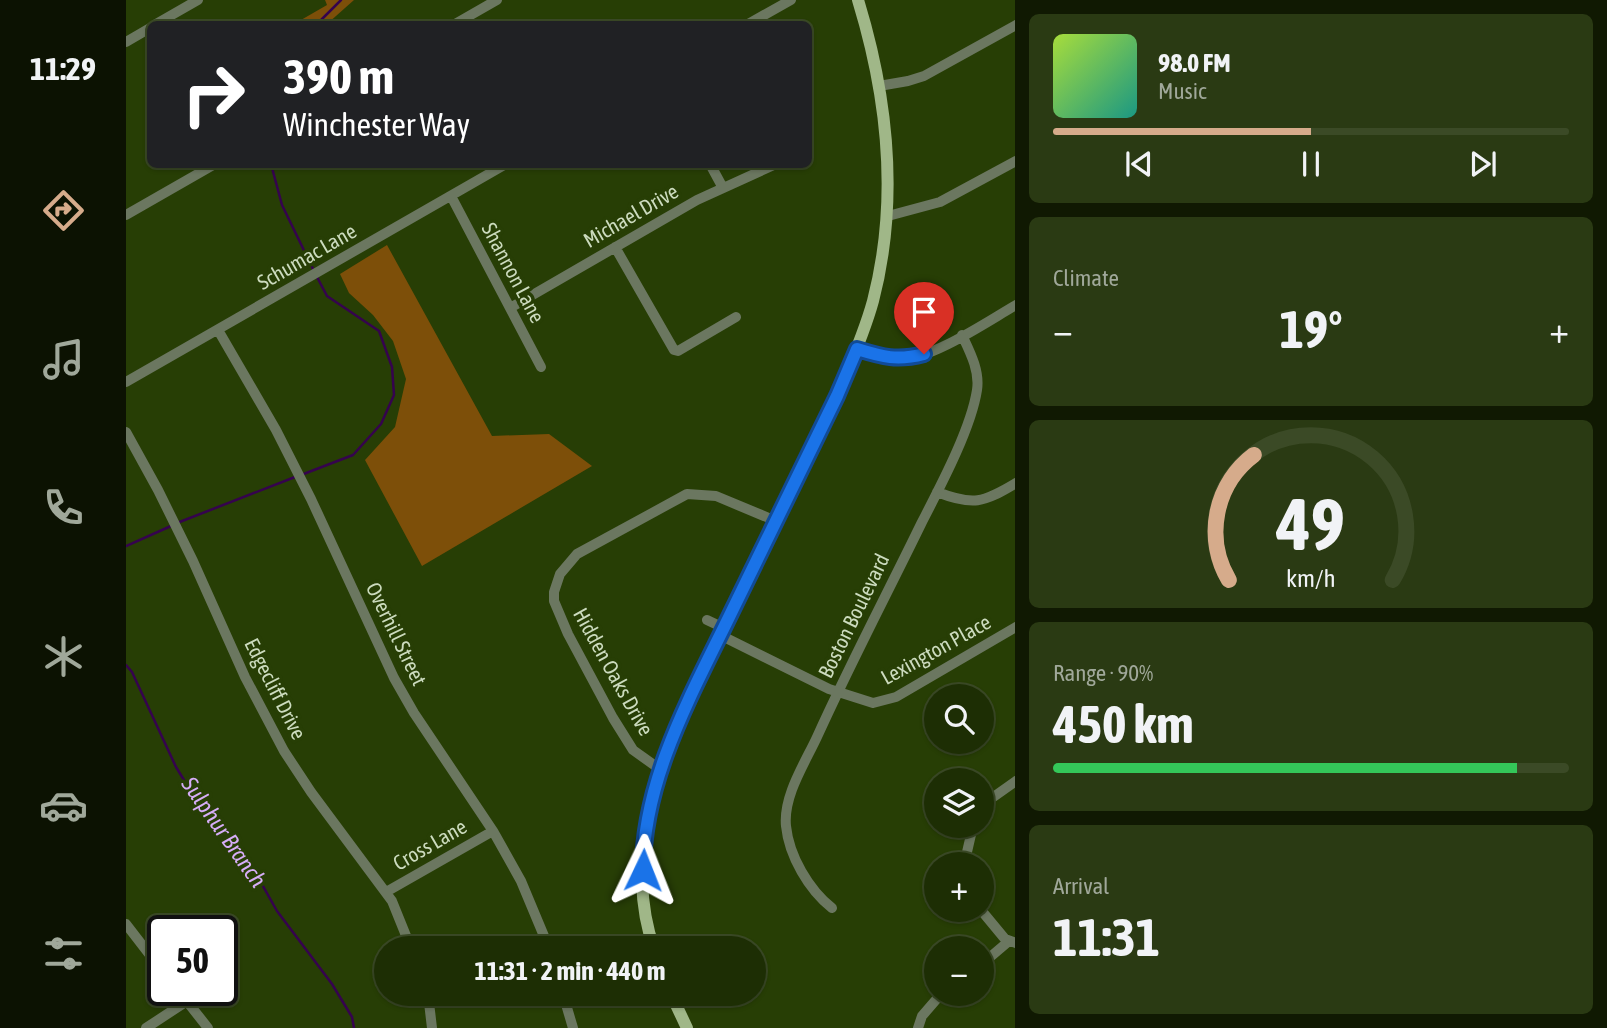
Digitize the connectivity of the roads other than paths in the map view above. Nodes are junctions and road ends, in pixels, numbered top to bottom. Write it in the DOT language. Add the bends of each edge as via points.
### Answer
graph roads {
  1 [pos="198,0"];
  2 [pos="497,0"];
  3 [pos="791,0"];
  4 [pos="858,0"];
  5 [pos="161,21"];
  6 [pos="460,21"];
  7 [pos="753,21"];
  8 [pos="1015,26"];
  9 [pos="147,30"];
  10 [pos="126,42"];
  11 [pos="879,86"];
  12 [pos="1015,162"];
  13 [pos="208,168"];
  14 [pos="499,168"];
  15 [pos="712,168"];
  16 [pos="767,168"];
  17 [pos="723,188"];
  18 [pos="451,196"];
  19 [pos="126,215"];
  20 [pos="888,216"];
  21 [pos="615,247"];
  22 [pos="1015,306"];
  23 [pos="510,307"];
  24 [pos="736,317"];
  25 [pos="218,330"];
  26 [pos="962,335"];
  27 [pos="857,349"];
  28 [pos="541,367"];
  29 [pos="126,382"];
  30 [pos="126,432"];
  31 [pos="1015,485"];
  32 [pos="937,492"];
  33 [pos="776,521"];
  34 [pos="707,620"];
  35 [pos="1015,628"];
  36 [pos="722,631"];
  37 [pos="838,692"];
  38 [pos="661,770"];
  39 [pos="1015,781"];
  40 [pos="994,796"];
  41 [pos="493,831"];
  42 [pos="386,892"];
  43 [pos="832,908"];
  44 [pos="990,922"];
  45 [pos="126,924"];
  46 [pos="406,936"];
  47 [pos="544,936"];
  48 [pos="651,936"];
  49 [pos="1012,942"];
  50 [pos="147,951"];
  51 [pos="994,955"];
  52 [pos="179,1006"];
  53 [pos="191,1006"];
  54 [pos="429,1006"];
  55 [pos="567,1006"];
  56 [pos="677,1006"];
  57 [pos="931,1006"];
  58 [pos="146,1028"];
  59 [pos="208,1028"];
  60 [pos="432,1028"];
  61 [pos="573,1028"];
  62 [pos="687,1028"];
  63 [pos="918,1028"];
  1 -- 5 [label="street"];
  2 -- 6 [label="street"];
  3 -- 7 [label="street"];
  4 -- 11 [label="main road"];
  8 -- 11 [label="street" via="924,76"];
  9 -- 10 [label="street"];
  11 -- 20 [label="main road" via="887,142"];
  12 -- 20 [label="street" via="940,202"];
  13 -- 19 [label="street"];
  14 -- 18 [label="street, Schumac Lane"];
  15 -- 17 [label="street"];
  16 -- 17 [label="street, Michael Drive"];
  17 -- 21 [label="street, Michael Drive"];
  18 -- 23 [label="street, Shannon Lane"];
  18 -- 25 [label="street, Schumac Lane"];
  20 -- 27 [label="main road" via="880,273"];
  21 -- 23 [label="street, Michael Drive"];
  21 -- 24 [label="street" via="674,350"];
  22 -- 26 [label="street"];
  23 -- 28 [label="street, Shannon Lane"];
  25 -- 29 [label="street, Schumac Lane"];
  25 -- 41 [label="street, Overhill Street" via="299,475 394,678"];
  26 -- 27 [label="street" via="903,359"];
  26 -- 32 [label="street, Boston Boulevard" via="973,359 978,388"];
  27 -- 33 [label="main road"];
  30 -- 42 [label="street, Edgecliff Drive" via="284,751"];
  31 -- 32 [label="street" via="988,500 960,501"];
  32 -- 37 [label="street, Boston Boulevard"];
  33 -- 36 [label="main road"];
  33 -- 38 [label="street, Hidden Oaks Drive" via="716,496 687,494 578,554 560,574 554,601 568,634 633,750"];
  34 -- 36 [label="street, Lexington Place"];
  35 -- 37 [label="street, Lexington Place" via="896,697 873,703"];
  36 -- 37 [label="street, Lexington Place"];
  36 -- 38 [label="main road"];
  37 -- 43 [label="street, Boston Boulevard" via="791,795 786,825 806,878"];
  38 -- 48 [label="main road" via="648,809 643,852"];
  39 -- 40 [label="street"];
  41 -- 42 [label="street, Cross Lane"];
  41 -- 47 [label="street, Overhill Street"];
  42 -- 46 [label="street, Edgecliff Drive"];
  44 -- 49 [label="street"];
  45 -- 50 [label="street"];
  49 -- 51 [label="street"];
  52 -- 58 [label="street"];
  53 -- 59 [label="street"];
  54 -- 60 [label="street"];
  55 -- 61 [label="street"];
  56 -- 62 [label="main road"];
  57 -- 63 [label="street"];
}
